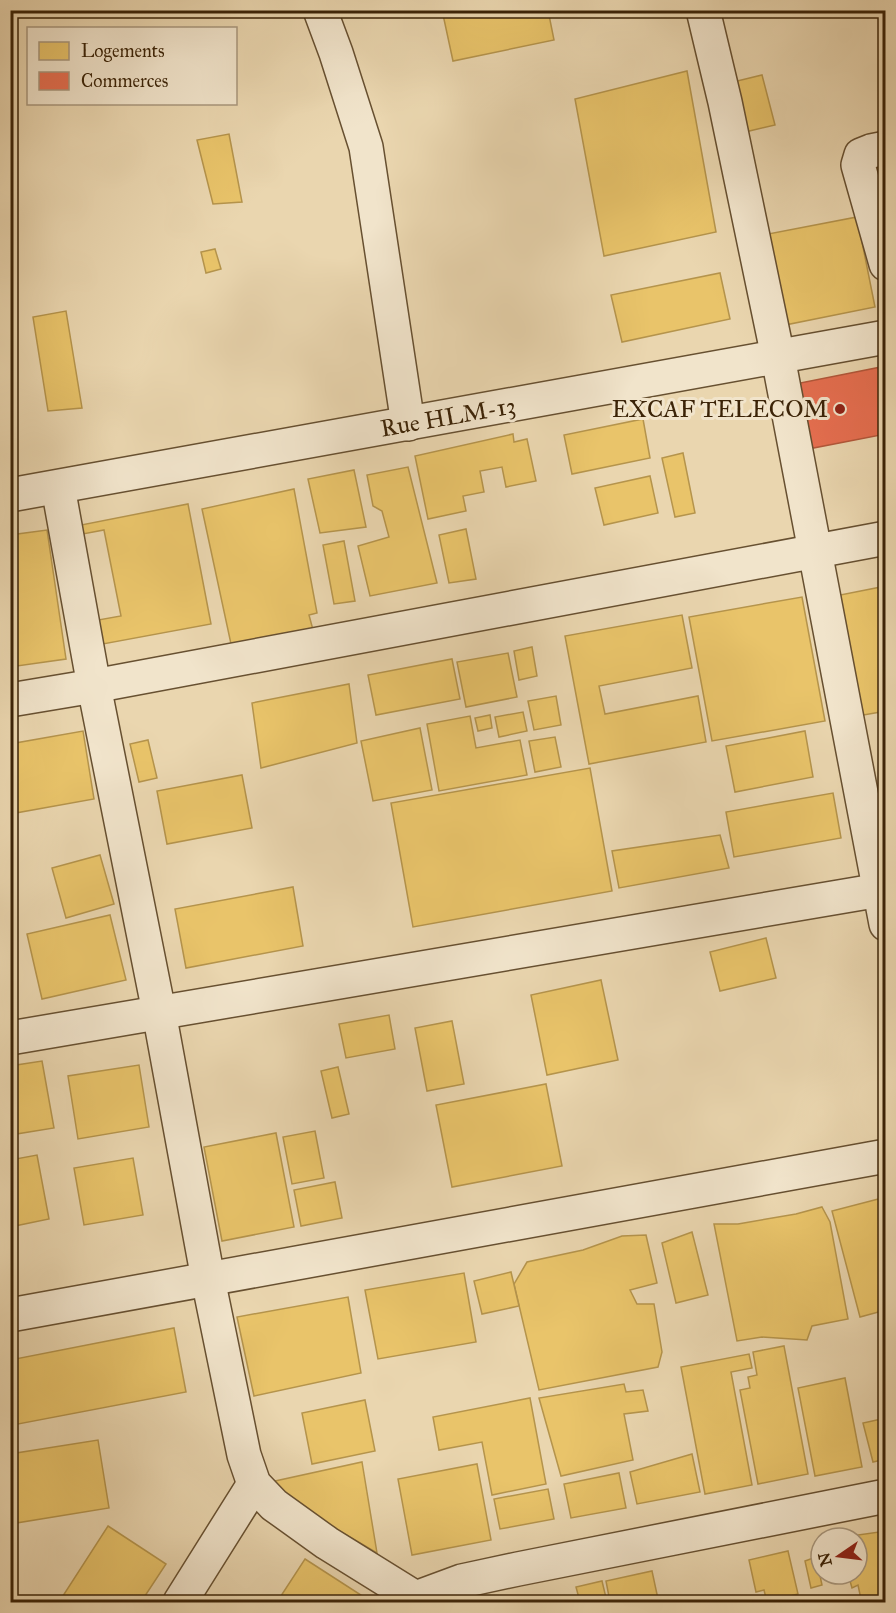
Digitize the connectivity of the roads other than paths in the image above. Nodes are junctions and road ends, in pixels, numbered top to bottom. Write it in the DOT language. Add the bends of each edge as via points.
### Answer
graph roads {
  1 [pos="320,10"];
  2 [pos="703,10"];
  3 [pos="885,148"];
  4 [pos="885,264"];
  5 [pos="885,338"];
  6 [pos="778,357"];
  7 [pos="408,424"];
  8 [pos="58,487"];
  9 [pos="10,495"];
  10 [pos="885,538"];
  11 [pos="815,550"];
  12 [pos="94,686"];
  13 [pos="10,700"];
  14 [pos="882,890"];
  15 [pos="885,924"];
  16 [pos="159,1012"];
  17 [pos="10,1038"];
  18 [pos="885,1156"];
  19 [pos="207,1279"];
  20 [pos="10,1315"];
  21 [pos="254,1484"];
  22 [pos="885,1496"];
  23 [pos="417,1601"];
  24 [pos="180,1602"];
  1 -- 7 [label="street" via="366,147"];
  2 -- 6 [label="street"];
  3 -- 4 [label="street" via="861,155 858,165"];
  5 -- 6 [label="street, Rue HLM-13"];
  6 -- 7 [label="street, Rue HLM-13"];
  6 -- 11 [label="street"];
  7 -- 8 [label="street, Rue HLM-13"];
  8 -- 9 [label="street, Rue HLM-13"];
  8 -- 12 [label="street"];
  10 -- 11 [label="street"];
  11 -- 12 [label="street"];
  11 -- 14 [label="street"];
  12 -- 13 [label="street"];
  12 -- 16 [label="street"];
  14 -- 15 [label="street"];
  14 -- 16 [label="street"];
  16 -- 17 [label="street"];
  16 -- 19 [label="street"];
  18 -- 19 [label="street"];
  19 -- 20 [label="street"];
  19 -- 21 [label="street" via="244,1455"];
  21 -- 23 [label="street" via="274,1505"];
  21 -- 24 [label="street"];
  22 -- 23 [label="street" via="462,1581"];
}
